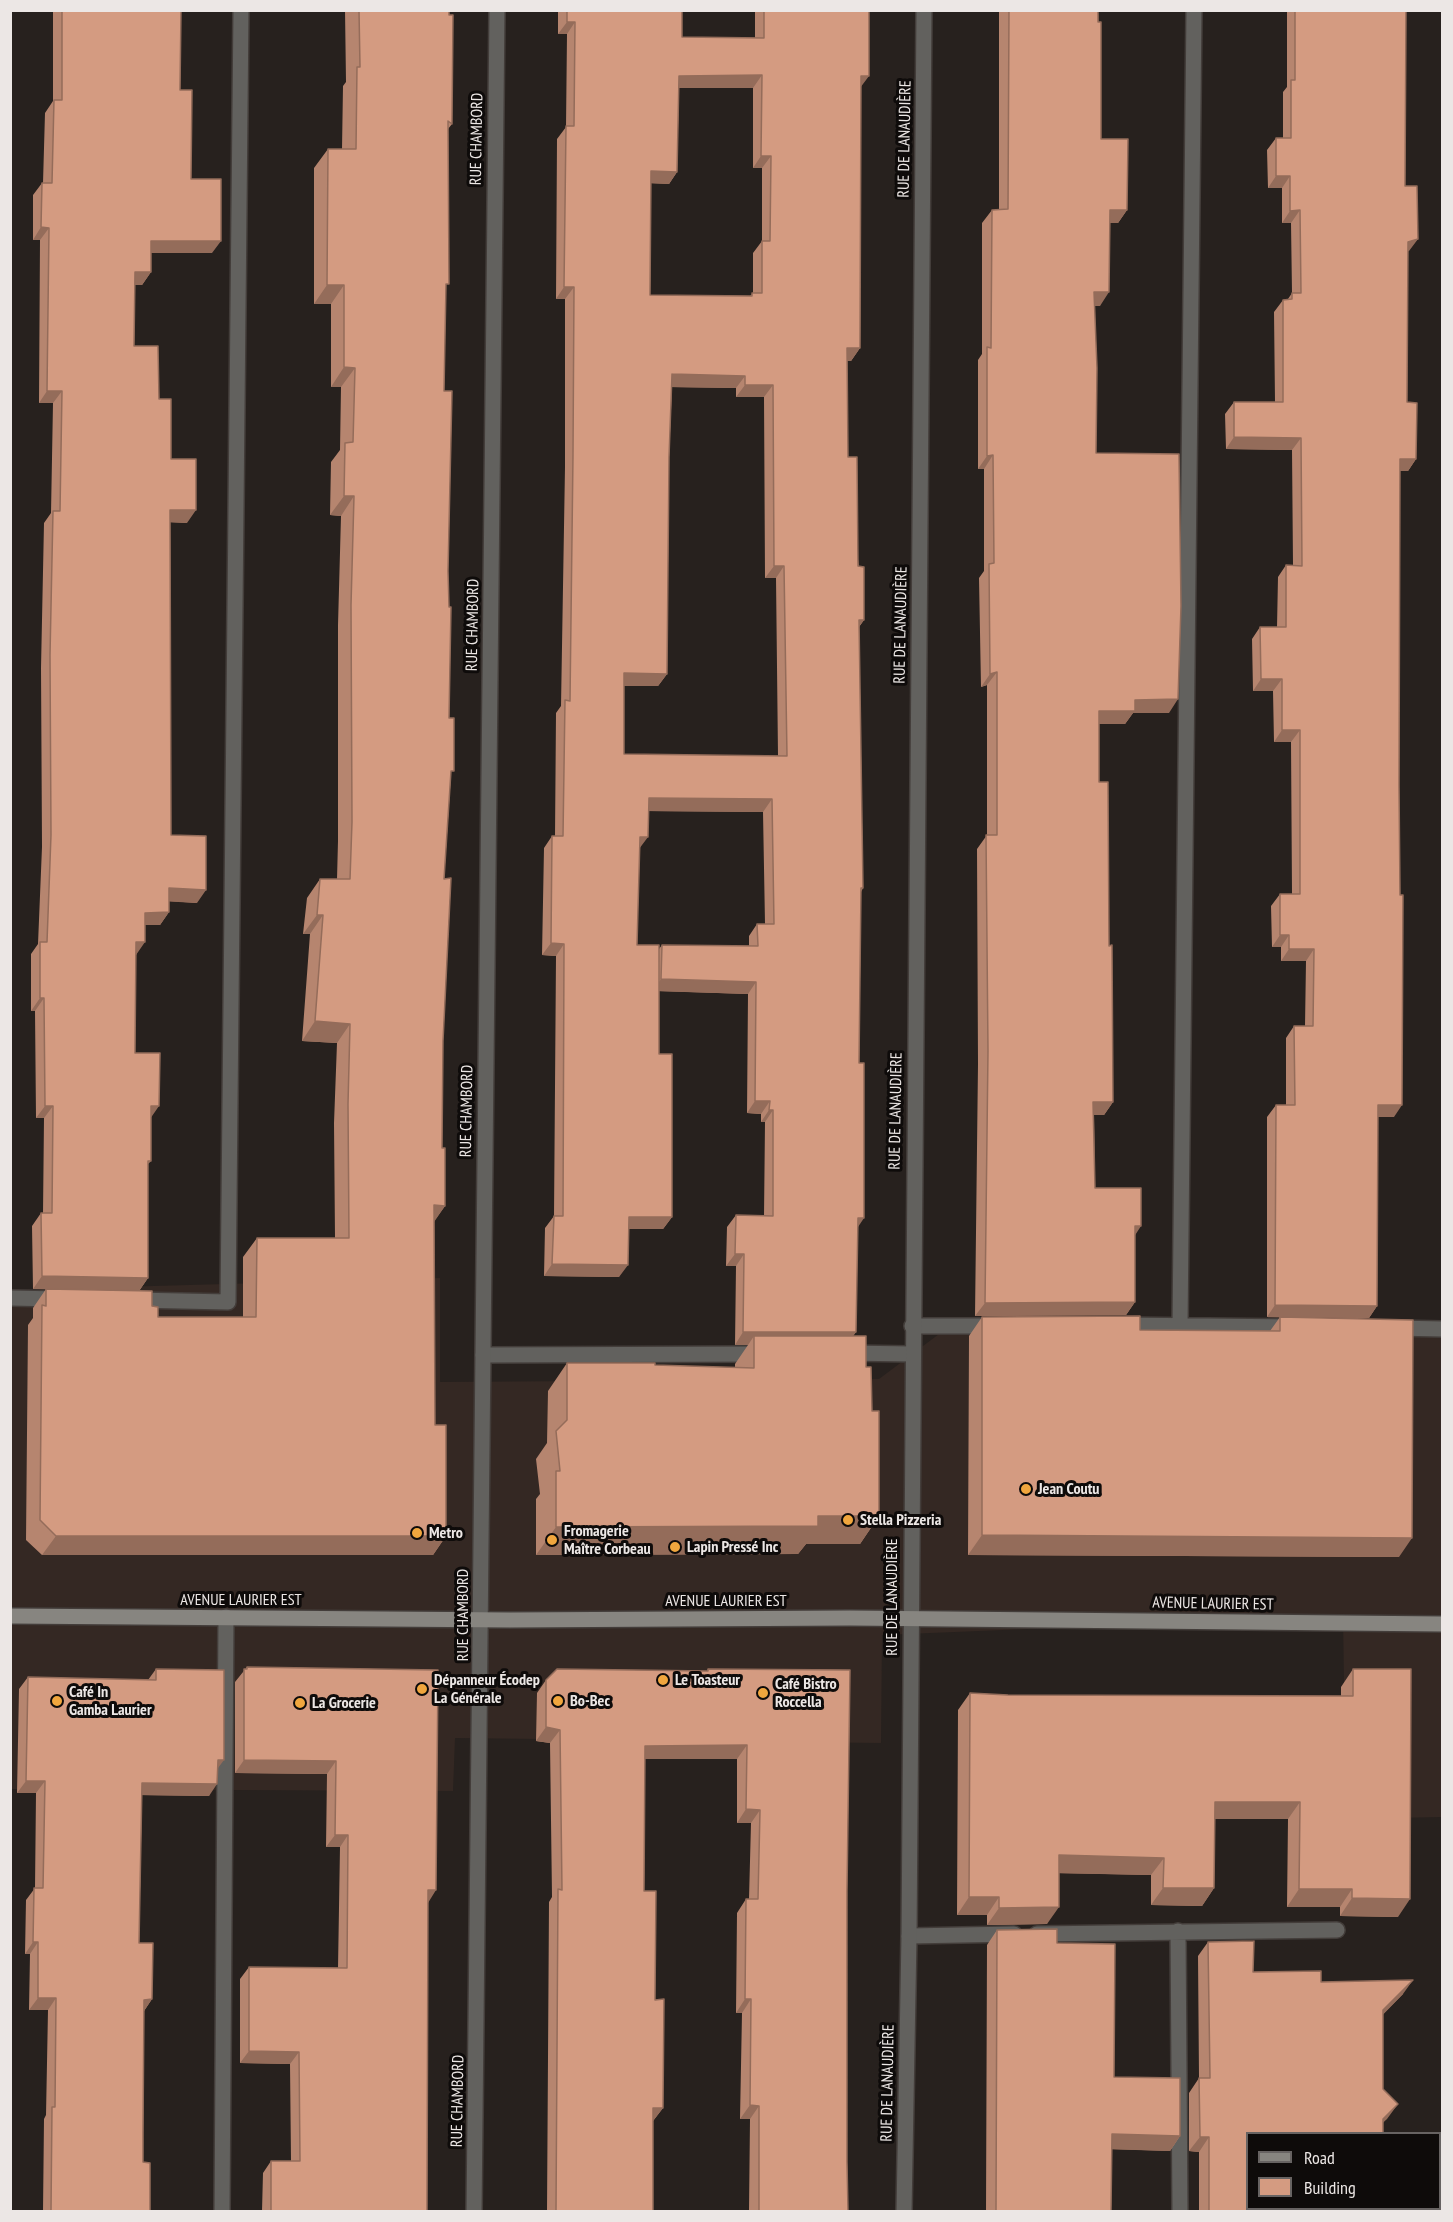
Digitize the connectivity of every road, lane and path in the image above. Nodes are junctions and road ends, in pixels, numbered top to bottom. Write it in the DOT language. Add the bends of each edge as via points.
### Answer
graph roads {
  1 [pos="241,10"];
  2 [pos="497,10"];
  3 [pos="924,10"];
  4 [pos="1194,10"];
  5 [pos="10,1298"];
  6 [pos="74,1299"];
  7 [pos="121,1300"];
  8 [pos="1109,1325"];
  9 [pos="1180,1325"];
  10 [pos="912,1326"];
  11 [pos="1015,1326"];
  12 [pos="1309,1327"];
  13 [pos="1380,1328"];
  14 [pos="1443,1329"];
  15 [pos="836,1353"];
  16 [pos="777,1354"];
  17 [pos="912,1354"];
  18 [pos="483,1355"];
  19 [pos="10,1616"];
  20 [pos="226,1617"];
  21 [pos="910,1618"];
  22 [pos="481,1620"];
  23 [pos="1443,1624"];
  24 [pos="1337,1930"];
  25 [pos="1178,1931"];
  26 [pos="909,1936"];
  27 [pos="222,2211"];
  28 [pos="474,2211"];
  29 [pos="904,2211"];
  30 [pos="1180,2211"];
  1 -- 7 [label="street" via="228,1302"];
  2 -- 18 [label="street, RUE CHAMBORD"];
  3 -- 10 [label="street, RUE DE LANAUDIÈRE"];
  4 -- 9 [label="street"];
  5 -- 6 [label="street"];
  8 -- 9 [label="street"];
  9 -- 12 [label="street"];
  10 -- 11 [label="street"];
  10 -- 17 [label="street, RUE DE LANAUDIÈRE"];
  13 -- 14 [label="street"];
  15 -- 17 [label="street"];
  16 -- 18 [label="street"];
  17 -- 21 [label="street, RUE DE LANAUDIÈRE"];
  18 -- 22 [label="street, RUE CHAMBORD"];
  19 -- 20 [label="street, AVENUE LAURIER EST"];
  20 -- 22 [label="street, AVENUE LAURIER EST"];
  20 -- 27 [label="street"];
  21 -- 22 [label="street, AVENUE LAURIER EST"];
  21 -- 23 [label="street, AVENUE LAURIER EST"];
  21 -- 26 [label="street, RUE DE LANAUDIÈRE"];
  22 -- 28 [label="street, RUE CHAMBORD"];
  24 -- 25 [label="street"];
  25 -- 26 [label="street"];
  25 -- 30 [label="street"];
  26 -- 29 [label="street, RUE DE LANAUDIÈRE"];
}
